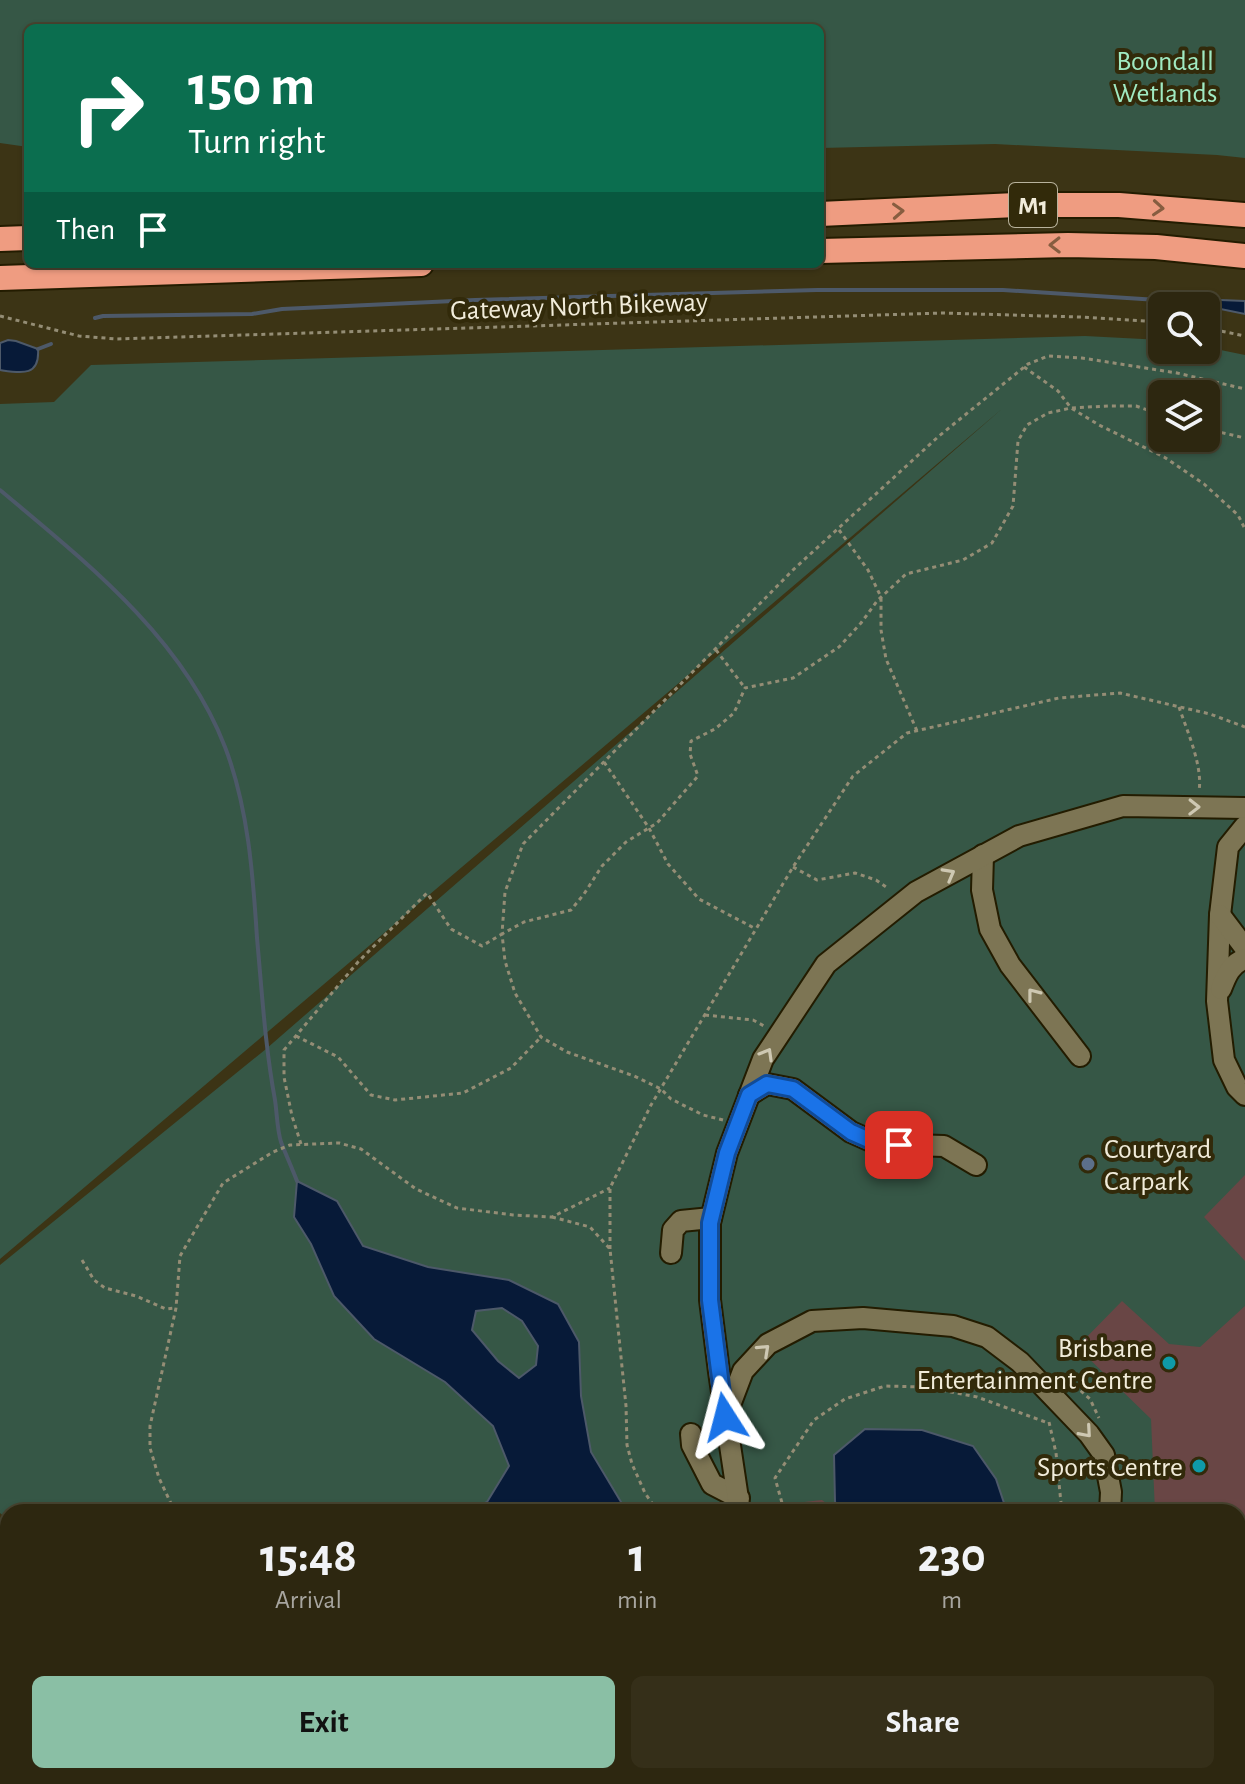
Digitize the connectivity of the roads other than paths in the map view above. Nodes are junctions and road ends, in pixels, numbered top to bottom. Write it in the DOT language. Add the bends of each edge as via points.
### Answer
graph roads {
  1 [pos="824,214"];
  2 [pos="1245,215"];
  3 [pos="24,238"];
  4 [pos="0,239"];
  5 [pos="824,251"];
  6 [pos="1245,256"];
  7 [pos="301,268"];
  8 [pos="0,278"];
  9 [pos="1245,808"];
  10 [pos="1245,826"];
  11 [pos="983,855"];
  12 [pos="1220,915"];
  13 [pos="1245,948"];
  14 [pos="1245,959"];
  15 [pos="1217,1001"];
  16 [pos="1080,1056"];
  17 [pos="749,1095"];
  18 [pos="1245,1095"];
  19 [pos="976,1165"];
  20 [pos="711,1218"];
  21 [pos="671,1253"];
  22 [pos="725,1417"];
  23 [pos="691,1434"];
  24 [pos="739,1504"];
  25 [pos="1110,1504"];
  1 -- 2 [label="highway, M1, one-way" via="1119,205"];
  3 -- 4 [label="highway"];
  6 -- 5 [label="highway, M1, one-way" via="1068,245"];
  7 -- 8 [label="highway"];
  11 -- 9 [label="street, one-way" via="1019,836 1123,806"];
  10 -- 12 [label="street" via="1228,847"];
  16 -- 11 [label="street, one-way" via="1010,965 990,929 982,890"];
  17 -- 11 [label="street, one-way" via="763,1059 826,964 916,892"];
  12 -- 13 [label="street"];
  12 -- 15 [label="street"];
  14 -- 15 [label="street" via="1226,975"];
  15 -- 18 [label="street" via="1224,1060"];
  17 -- 19 [label="street" via="767,1084 793,1089 851,1132 878,1144 944,1146"];
  17 -- 20 [label="street"];
  20 -- 21 [label="street" via="681,1221 673,1230"];
  20 -- 22 [label="street" via="710,1300"];
  22 -- 24 [label="street"];
  22 -- 25 [label="street, one-way" via="743,1371 768,1344 812,1321 863,1318 953,1326 987,1337 1020,1362 1089,1434 1104,1455"];
  23 -- 24 [label="street" via="712,1484"];
}
